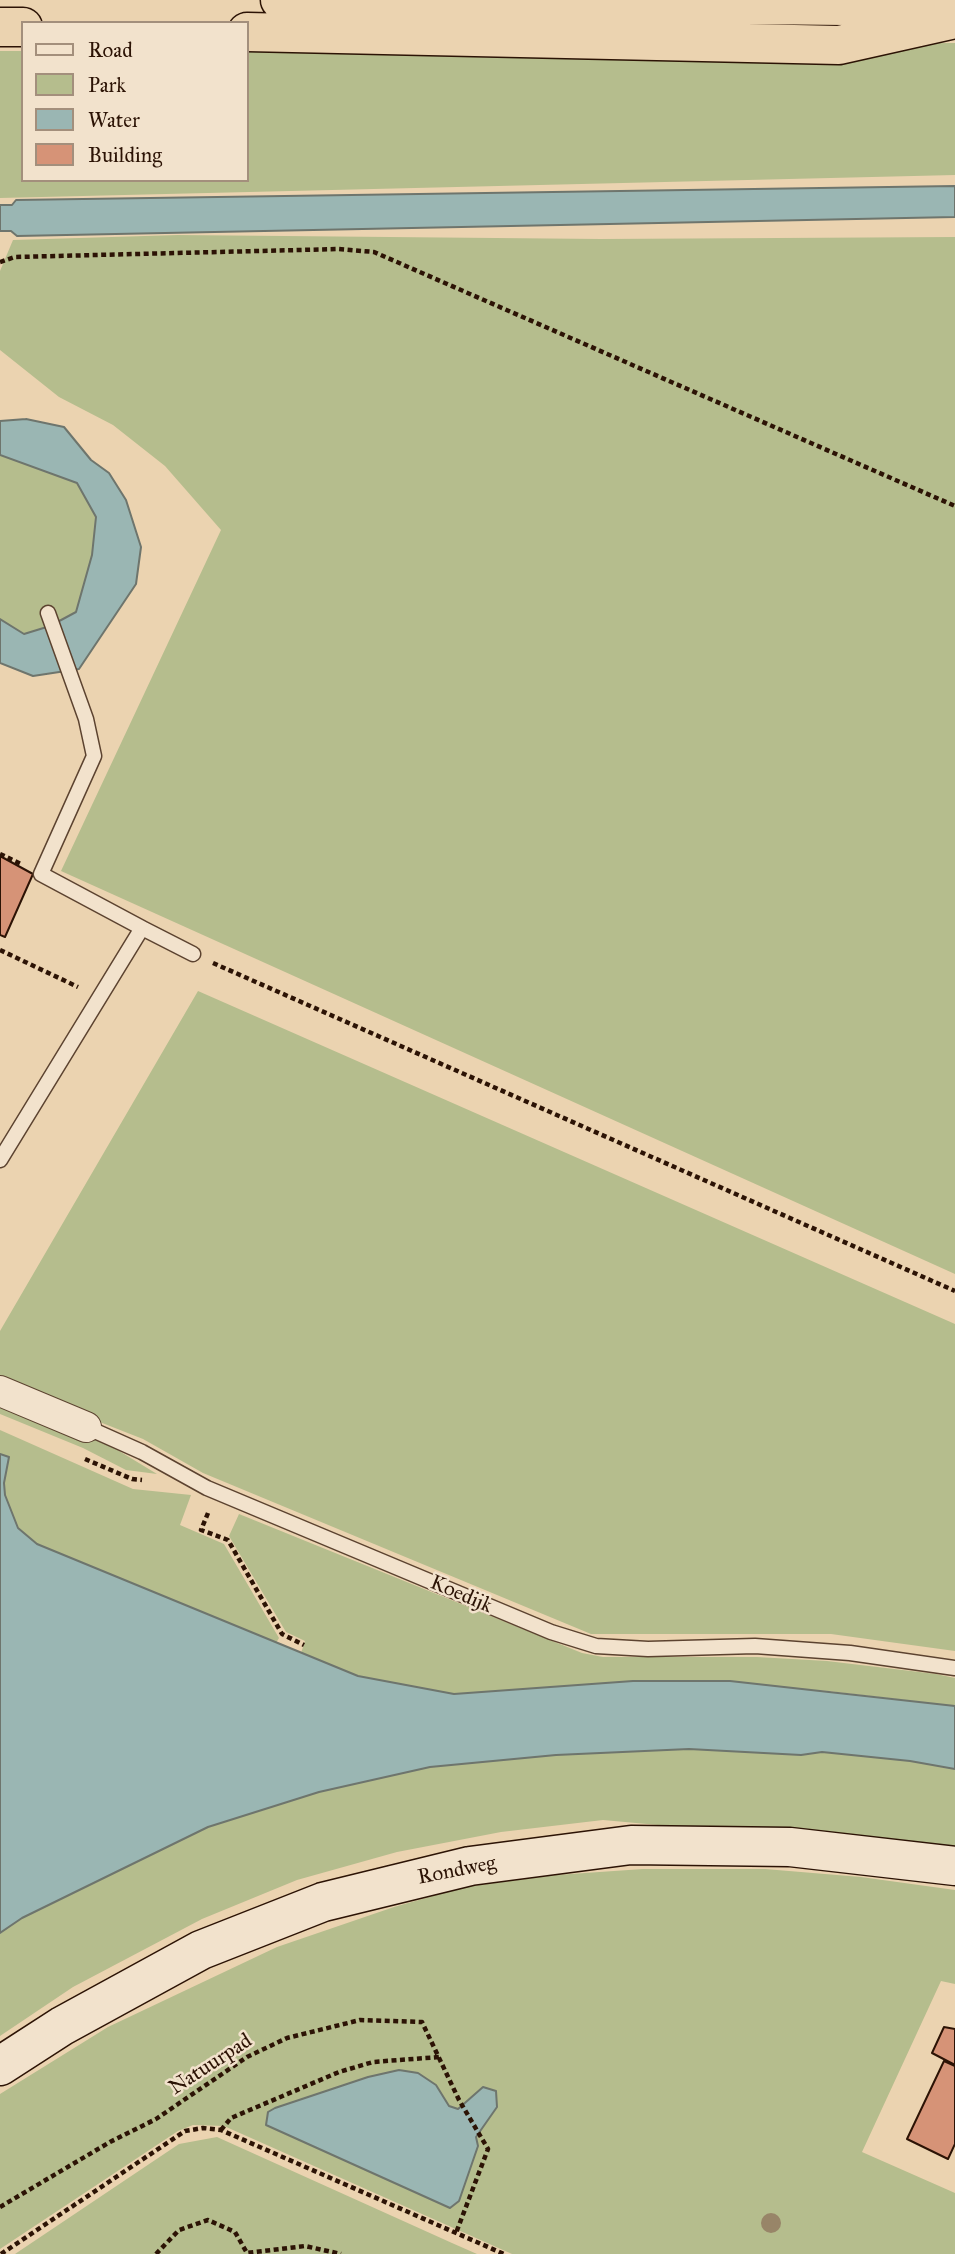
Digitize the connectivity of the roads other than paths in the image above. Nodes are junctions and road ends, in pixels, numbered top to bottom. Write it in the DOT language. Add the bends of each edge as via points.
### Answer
graph roads {
  1 [pos="280,0"];
  2 [pos="955,8"];
  3 [pos="955,19"];
  4 [pos="0,27"];
  5 [pos="21,27"];
  6 [pos="248,32"];
  7 [pos="48,612"];
  8 [pos="142,928"];
  9 [pos="193,954"];
  10 [pos="0,1160"];
  11 [pos="0,1391"];
  12 [pos="86,1427"];
  13 [pos="955,1668"];
  14 [pos="955,1866"];
  15 [pos="0,2066"];
  1 -- 2 [label="highway"];
  3 -- 6 [label="highway" via="839,45"];
  4 -- 5 [label="highway"];
  7 -- 8 [label="lane" via="94,756 41,874"];
  8 -- 9 [label="lane"];
  8 -- 10 [label="lane"];
  11 -- 12 [label="street, Koedijk"];
  12 -- 13 [label="lane, Koedijk" via="216,1492 551,1632 596,1646 755,1646"];
  14 -- 15 [label="main road, Rondweg" via="790,1847 631,1845 470,1866 323,1902 201,1950 62,2026"];
}
